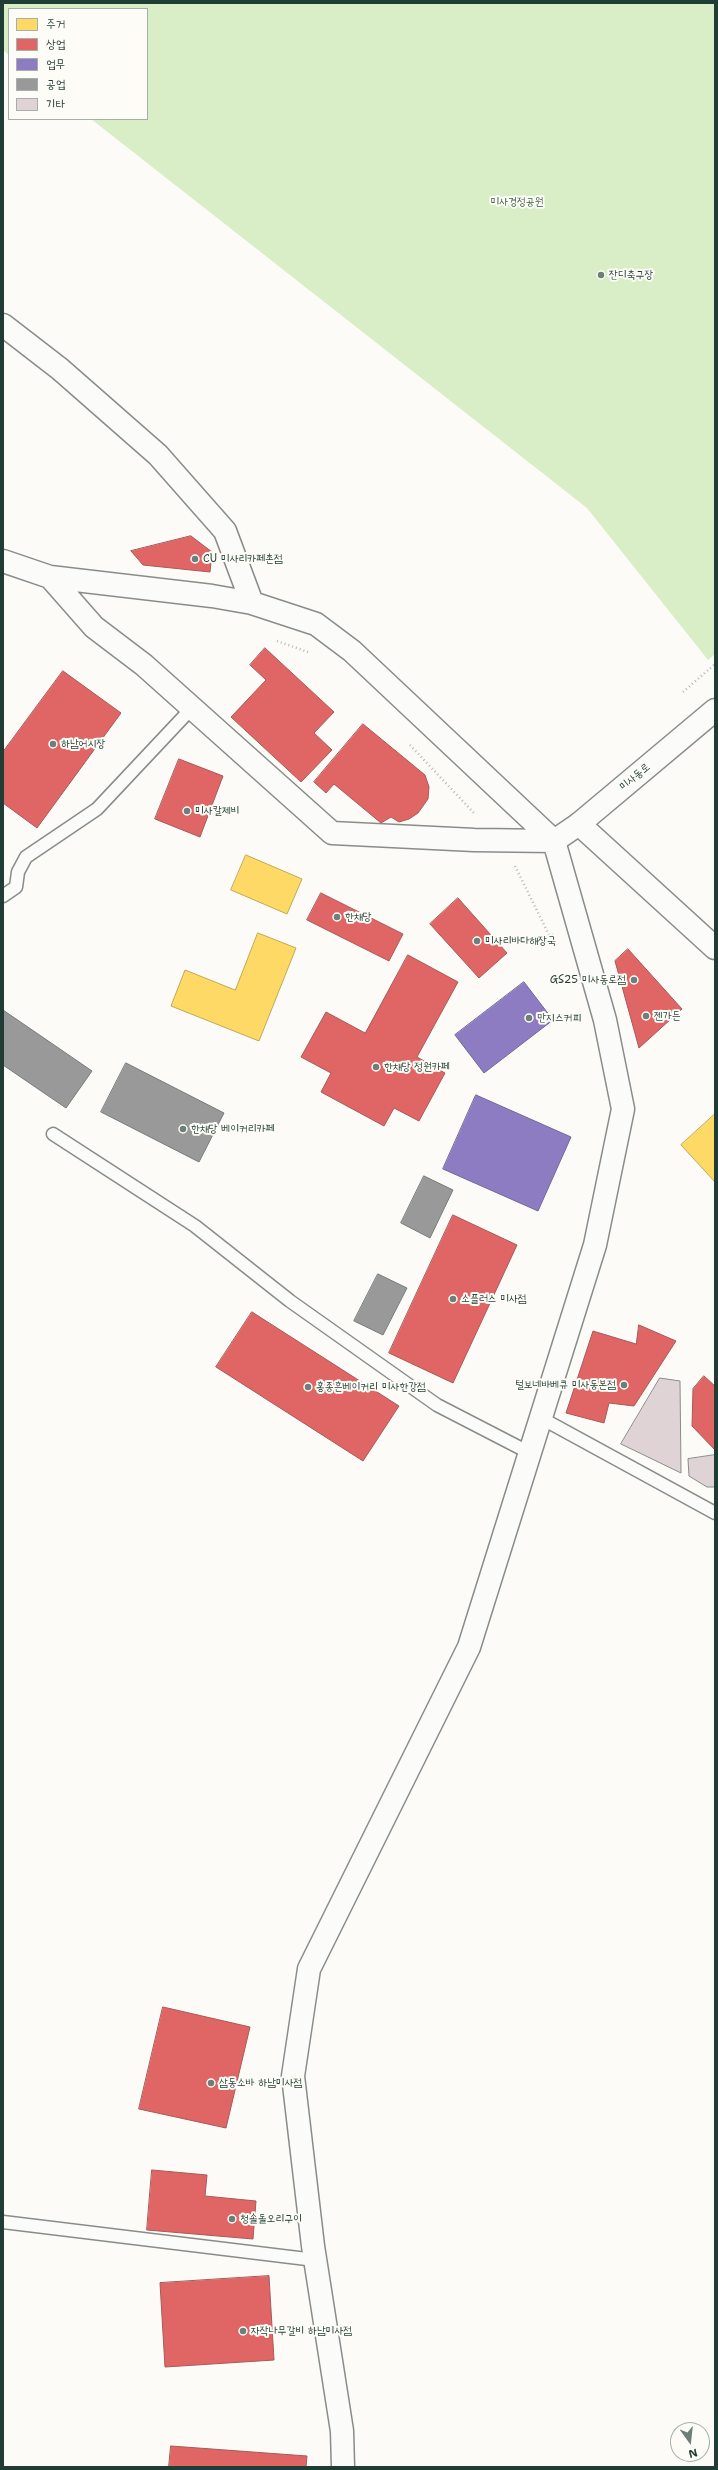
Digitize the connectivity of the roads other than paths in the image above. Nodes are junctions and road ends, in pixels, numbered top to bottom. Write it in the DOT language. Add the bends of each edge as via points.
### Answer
graph roads {
  1 [pos="3,325"];
  2 [pos="3,561"];
  3 [pos="50,577"];
  4 [pos="252,603"];
  5 [pos="191,709"];
  6 [pos="715,710"];
  7 [pos="579,824"];
  8 [pos="554,841"];
  9 [pos="3,896"];
  10 [pos="715,948"];
  11 [pos="53,1134"];
  12 [pos="541,1418"];
  13 [pos="530,1453"];
  14 [pos="715,1512"];
  15 [pos="3,2222"];
  16 [pos="315,2260"];
  17 [pos="343,2467"];
  1 -- 4 [label="street" via="60,369 163,461 225,531"];
  2 -- 3 [label="street"];
  3 -- 4 [label="street"];
  3 -- 5 [label="street" via="94,627 144,665"];
  4 -- 8 [label="street" via="316,624 352,651"];
  5 -- 8 [label="street" via="332,832 474,840"];
  5 -- 9 [label="lane" via="97,809 26,857 18,872 16,887"];
  6 -- 7 [label="street, 미사동로"];
  7 -- 8 [label="street, 미사동로"];
  7 -- 10 [label="street"];
  8 -- 12 [label="street" via="605,1020 623,1109 595,1246"];
  11 -- 13 [label="lane" via="195,1226 290,1300 437,1405"];
  12 -- 13 [label="street"];
  12 -- 14 [label="lane"];
  13 -- 16 [label="street" via="469,1647 309,1969 293,2076"];
  15 -- 16 [label="lane"];
  16 -- 17 [label="street" via="342,2431"];
}
